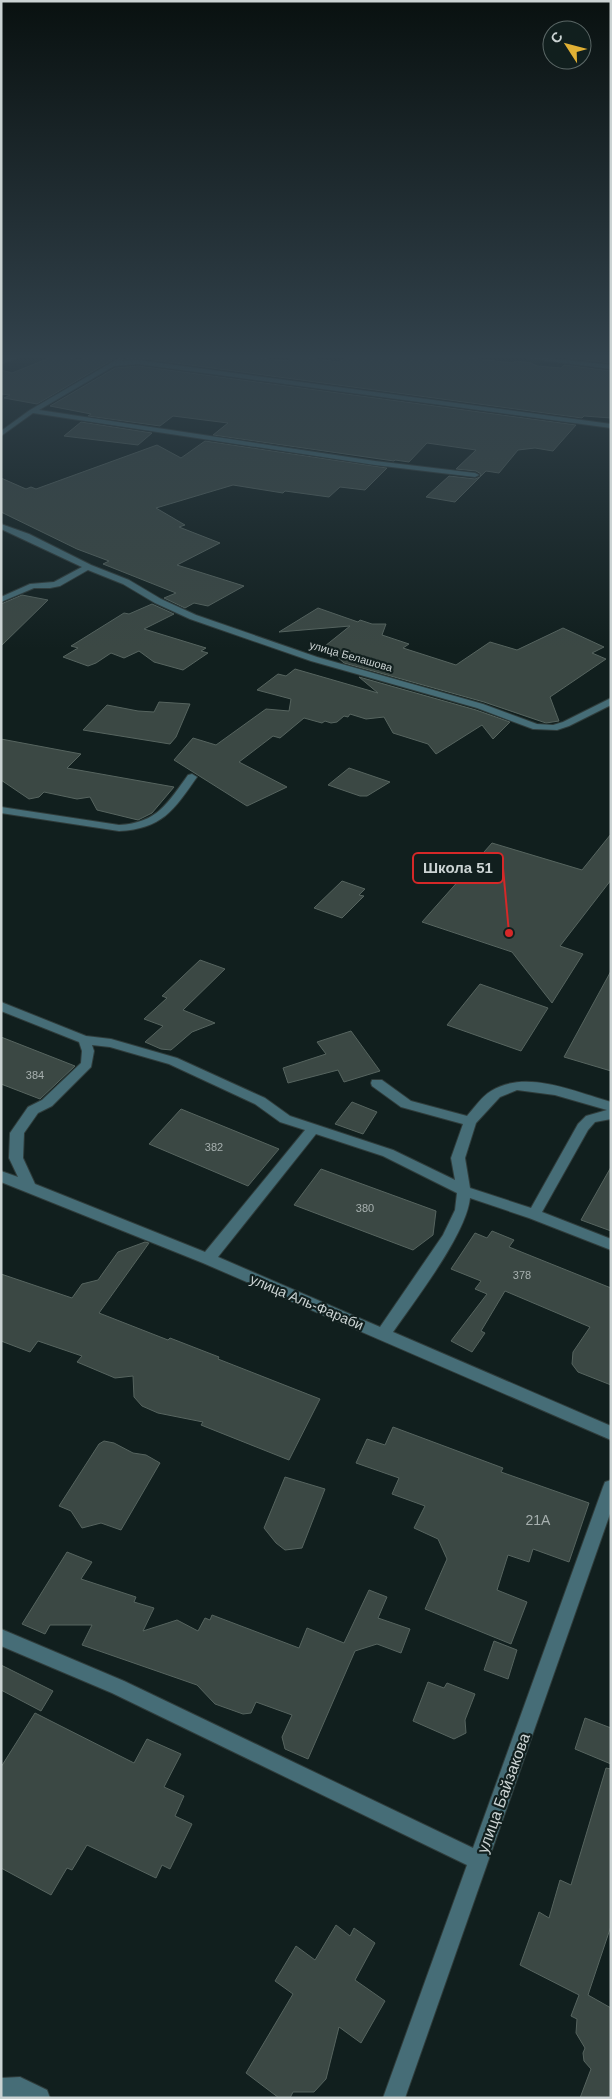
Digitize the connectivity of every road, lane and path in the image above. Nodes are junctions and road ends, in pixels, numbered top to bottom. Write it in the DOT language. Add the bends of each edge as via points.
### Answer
graph roads {
  1 [pos="309,453"];
  2 [pos="475,475"];
  3 [pos="1,526"];
  4 [pos="88,567"];
  5 [pos="1,600"];
  6 [pos="611,701"];
  7 [pos="192,777"];
  8 [pos="1,810"];
  9 [pos="1,1006"];
  10 [pos="84,1040"];
  11 [pos="377,1082"];
  12 [pos="611,1107"];
  13 [pos="611,1114"];
  14 [pos="470,1121"];
  15 [pos="314,1128"];
  16 [pos="1,1176"];
  17 [pos="29,1186"];
  18 [pos="464,1191"];
  19 [pos="534,1214"];
  20 [pos="611,1245"];
  21 [pos="208,1260"];
  22 [pos="383,1335"];
  23 [pos="611,1433"];
  24 [pos="611,1487"];
  25 [pos="1,1637"];
  26 [pos="479,1861"];
  27 [pos="1,2089"];
  28 [pos="39,2098"];
  29 [pos="394,2098"];
  1 -- 2 [label="street"];
  3 -- 4 [label="street, улица Белашова"];
  4 -- 5 [label="street" via="57,584 33,586"];
  4 -- 6 [label="street, улица Белашова" via="126,582 193,617 314,659 480,706 536,727 554,728 566,724"];
  7 -- 8 [label="street" via="156,822 136,827 119,828"];
  9 -- 10 [label="street"];
  10 -- 15 [label="street" via="111,1042 174,1061 260,1101 285,1119"];
  10 -- 17 [label="street" via="88,1051 86,1064 47,1103 33,1110 17,1133 16,1158"];
  11 -- 14 [label="street" via="406,1104"];
  12 -- 14 [label="street" via="556,1091 516,1086 495,1094"];
  13 -- 19 [label="street" via="590,1119 583,1127"];
  14 -- 18 [label="street" via="458,1158"];
  15 -- 18 [label="street" via="388,1153"];
  15 -- 21 [label="street"];
  16 -- 17 [label="street, улица Аль-Фараби"];
  17 -- 21 [label="street, улица Аль-Фараби"];
  18 -- 19 [label="street"];
  18 -- 22 [label="street" via="462,1210 448,1237"];
  19 -- 20 [label="street"];
  21 -- 22 [label="street, улица Аль-Фараби"];
  22 -- 23 [label="street, улица Аль-Фараби"];
  24 -- 26 [label="street, улица Байзакова"];
  25 -- 26 [label="street" via="118,1687"];
  26 -- 29 [label="street, улица Байзакова"];
  27 -- 28 [label="street" via="20,2088"];
}
